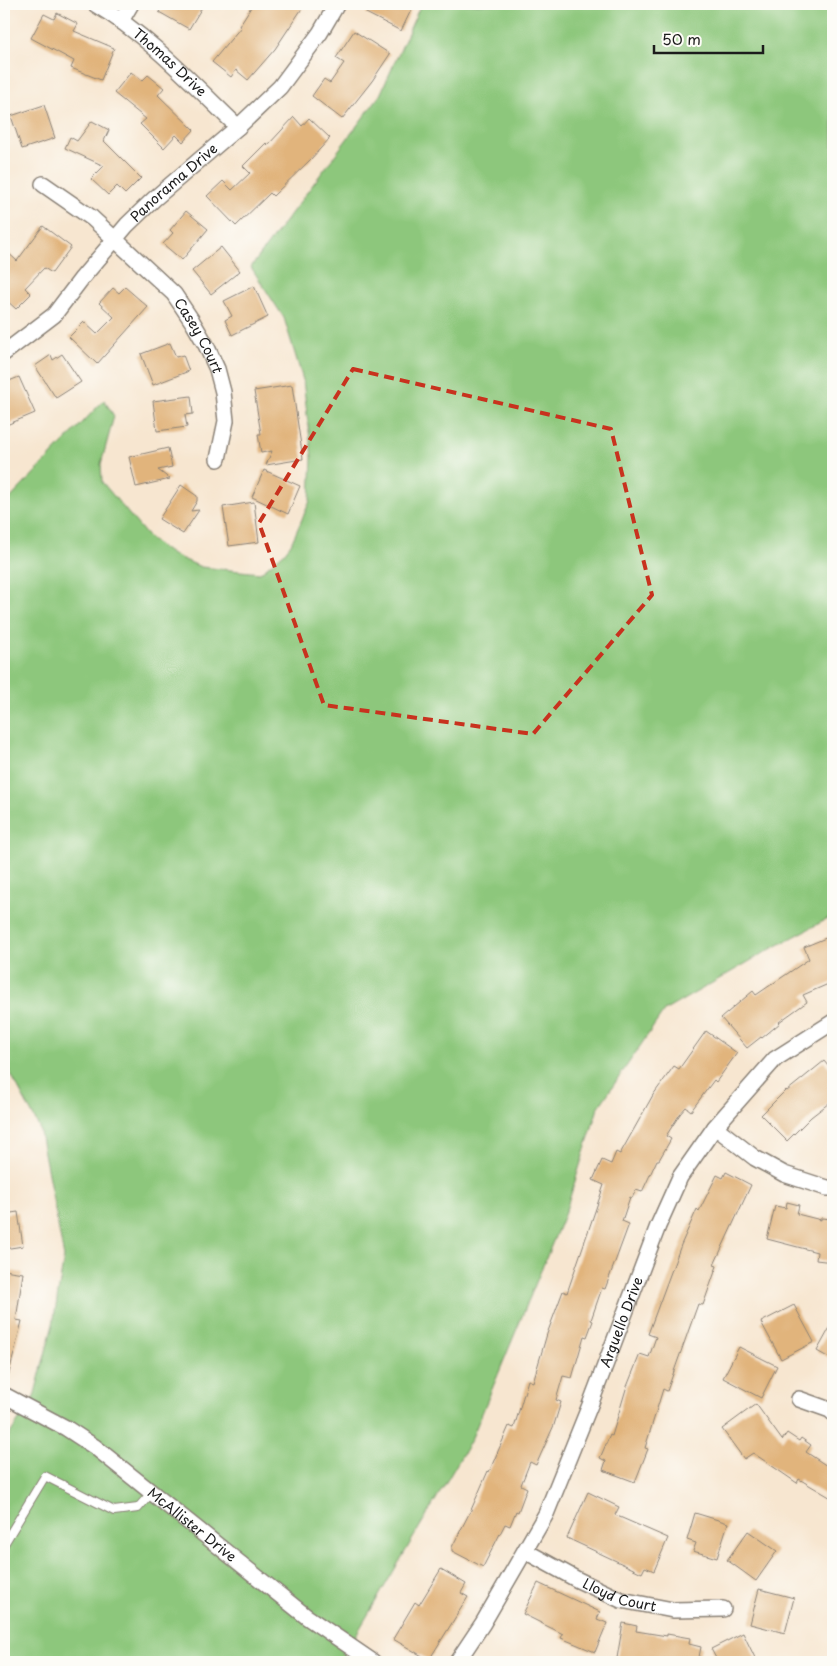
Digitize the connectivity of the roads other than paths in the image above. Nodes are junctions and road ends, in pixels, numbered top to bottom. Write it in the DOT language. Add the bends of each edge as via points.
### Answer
graph roads {
  1 [pos="95,4"];
  2 [pos="131,4"];
  3 [pos="337,4"];
  4 [pos="121,21"];
  5 [pos="238,127"];
  6 [pos="43,184"];
  7 [pos="115,239"];
  8 [pos="4,353"];
  9 [pos="218,459"];
  10 [pos="833,1022"];
  11 [pos="715,1127"];
  12 [pos="833,1188"];
  13 [pos="4,1396"];
  14 [pos="799,1399"];
  15 [pos="833,1413"];
  16 [pos="152,1492"];
  17 [pos="4,1544"];
  18 [pos="524,1551"];
  19 [pos="723,1609"];
  20 [pos="373,1662"];
  21 [pos="457,1662"];
  1 -- 4 [label="street, Thomas Drive"];
  2 -- 4 [label="street"];
  3 -- 5 [label="street, Panorama Drive" via="280,87"];
  4 -- 5 [label="street, Thomas Drive" via="164,56"];
  5 -- 7 [label="street, Panorama Drive" via="154,199"];
  6 -- 7 [label="street, Casey Court" via="92,218"];
  7 -- 8 [label="street, Panorama Drive" via="54,315"];
  7 -- 9 [label="street, Casey Court" via="174,294 206,345 219,377 226,421"];
  10 -- 11 [label="street, Arguello Drive" via="775,1059"];
  11 -- 12 [label="street" via="755,1158 784,1174"];
  11 -- 18 [label="street, Arguello Drive" via="680,1177 546,1514"];
  13 -- 16 [label="street, McAllister Drive" via="95,1446"];
  14 -- 15 [label="street"];
  16 -- 17 [label="lane" via="138,1508 114,1511 45,1476"];
  16 -- 20 [label="street, McAllister Drive" via="307,1617"];
  18 -- 19 [label="street, Lloyd Court" via="621,1600 673,1610"];
  18 -- 21 [label="street, Arguello Drive"];
}
